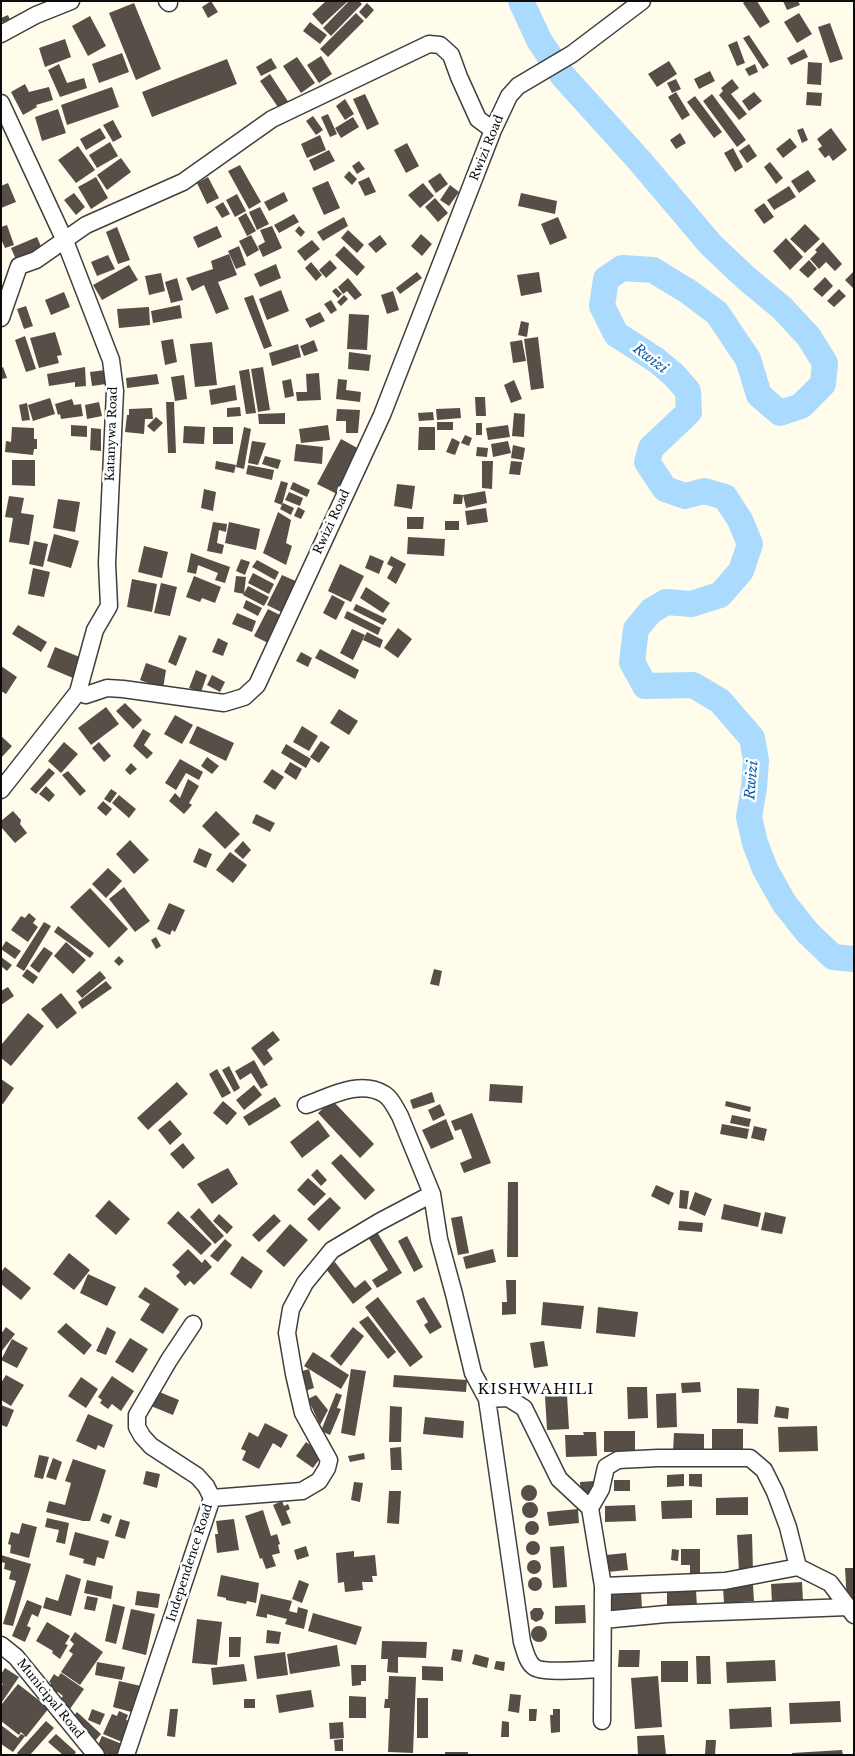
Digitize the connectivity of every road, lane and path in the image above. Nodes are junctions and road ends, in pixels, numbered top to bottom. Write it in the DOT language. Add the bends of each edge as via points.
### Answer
graph roads {
  1 [pos="71,1"];
  2 [pos="642,1"];
  3 [pos="1,34"];
  4 [pos="1,103"];
  5 [pos="493,130"];
  6 [pos="65,241"];
  7 [pos="1,318"];
  8 [pos="78,692"];
  9 [pos="1,790"];
  10 [pos="306,1105"];
  11 [pos="432,1194"];
  12 [pos="193,1324"];
  13 [pos="487,1399"];
  14 [pos="212,1498"];
  15 [pos="590,1508"];
  16 [pos="798,1567"];
  17 [pos="603,1586"];
  18 [pos="851,1611"];
  19 [pos="603,1620"];
  20 [pos="1,1645"];
  21 [pos="602,1669"];
  22 [pos="602,1721"];
  23 [pos="96,1755"];
  24 [pos="126,1755"];
  1 -- 3 [label="street"];
  2 -- 5 [label="street, Rwizi Road" via="572,54 518,86 509,96"];
  4 -- 6 [label="street, Katanywa Road"];
  5 -- 6 [label="street" via="478,119 451,55 440,45 429,44 272,119 183,182 86,226"];
  5 -- 8 [label="street, Rwizi Road" via="382,415 257,685 244,697 224,703 123,689 107,688 86,695"];
  6 -- 7 [label="street" via="36,260 19,266"];
  6 -- 8 [label="street, Katanywa Road" via="111,360 115,391 107,563 109,606 95,630"];
  8 -- 9 [label="street"];
  10 -- 11 [label="street" via="349,1089 385,1094 406,1130"];
  11 -- 13 [label="street" via="439,1239 472,1373"];
  11 -- 14 [label="street" via="332,1250 305,1283 291,1309 287,1333 303,1413 329,1460 319,1481 302,1491"];
  12 -- 14 [label="street, Independence Road" via="137,1414 137,1426 151,1446 197,1476"];
  13 -- 15 [label="street" via="508,1398 524,1408 559,1479"];
  13 -- 21 [label="street" via="527,1658 534,1668 546,1671"];
  14 -- 24 [label="street, Independence Road"];
  15 -- 16 [label="street" via="601,1489 606,1467 618,1460 750,1458 764,1470 775,1492"];
  15 -- 17 [label="street"];
  16 -- 17 [label="street" via="725,1581"];
  16 -- 18 [label="street" via="830,1582"];
  17 -- 19 [label="street"];
  18 -- 19 [label="street" via="666,1614"];
  19 -- 21 [label="street"];
  20 -- 23 [label="street, Municipal Road" via="16,1658"];
  21 -- 22 [label="street"];
}
